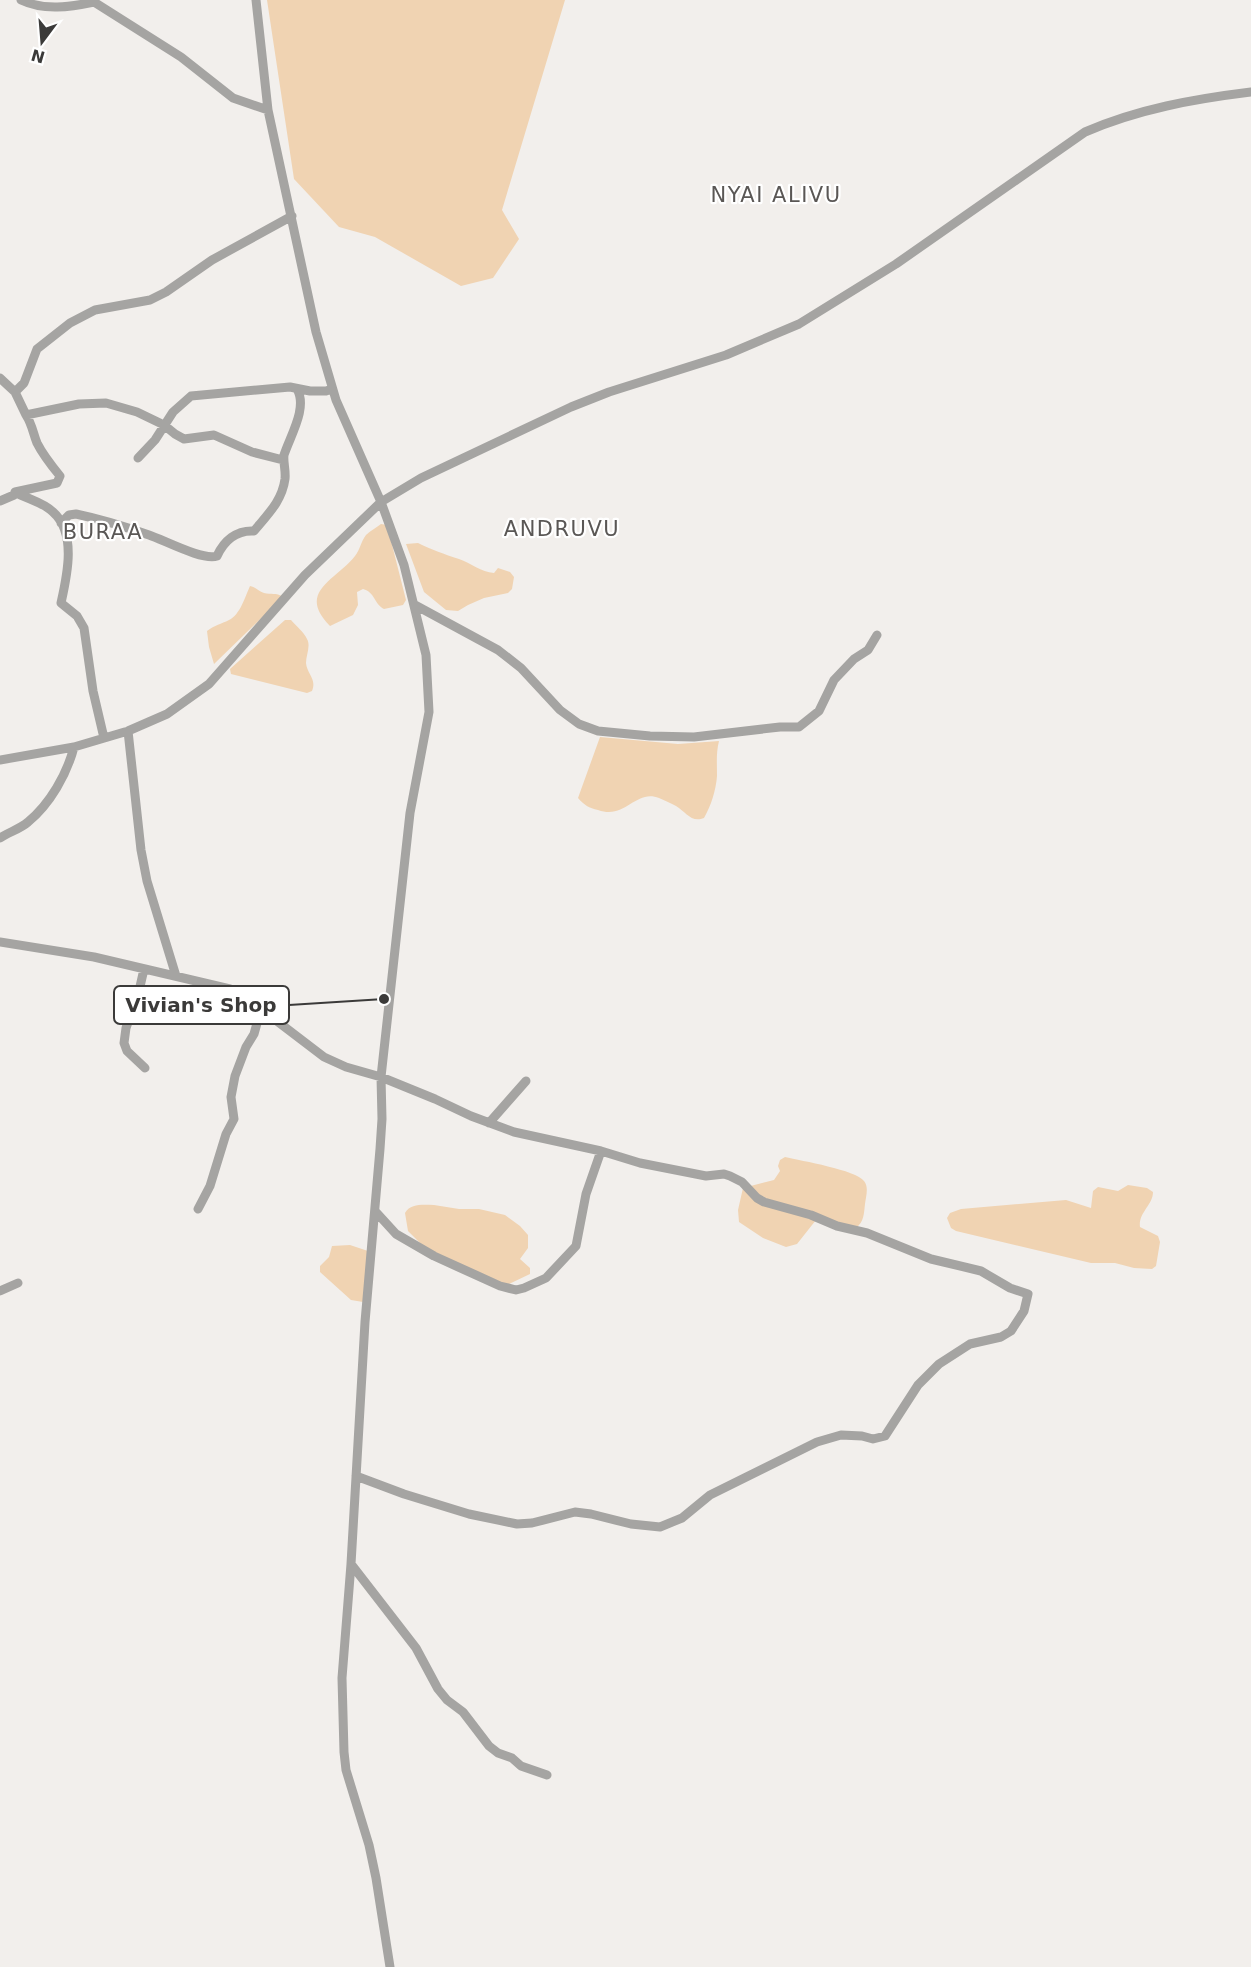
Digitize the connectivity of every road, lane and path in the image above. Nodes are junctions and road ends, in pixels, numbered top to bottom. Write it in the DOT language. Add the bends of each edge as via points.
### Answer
graph roads {
  1 [pos="21,0"];
  2 [pos="255,0"];
  3 [pos="94,1"];
  4 [pos="1251,92"];
  5 [pos="268,110"];
  6 [pos="292,216"];
  7 [pos="0,378"];
  8 [pos="297,388"];
  9 [pos="332,389"];
  10 [pos="15,392"];
  11 [pos="26,415"];
  12 [pos="164,425"];
  13 [pos="138,458"];
  14 [pos="283,460"];
  15 [pos="15,492"];
  16 [pos="0,501"];
  17 [pos="381,502"];
  18 [pos="62,523"];
  19 [pos="415,605"];
  20 [pos="878,635"];
  21 [pos="128,731"];
  22 [pos="104,738"];
  23 [pos="74,747"];
  24 [pos="0,760"];
  25 [pos="0,838"];
  26 [pos="0,942"];
  27 [pos="144,969"];
  28 [pos="176,976"];
  29 [pos="261,1009"];
  30 [pos="145,1068"];
  31 [pos="381,1077"];
  32 [pos="526,1081"];
  33 [pos="489,1123"];
  34 [pos="601,1151"];
  35 [pos="198,1209"];
  36 [pos="375,1211"];
  37 [pos="18,1283"];
  38 [pos="0,1291"];
  39 [pos="356,1476"];
  40 [pos="351,1564"];
  41 [pos="546,1775"];
  42 [pos="390,1967"];
  1 -- 3 [label="street" via="39,7"];
  2 -- 5 [label="street"];
  3 -- 5 [label="street" via="181,57 233,98"];
  4 -- 17 [label="street" via="1153,108 1085,132 896,264 799,324 726,355 572,407 421,477"];
  5 -- 6 [label="street"];
  6 -- 9 [label="street"];
  6 -- 10 [label="street" via="150,300 96,310 70,323 37,349 24,383"];
  7 -- 10 [label="street"];
  8 -- 9 [label="street"];
  8 -- 12 [label="street" via="191,396"];
  8 -- 14 [label="street" via="301,407"];
  9 -- 17 [label="street"];
  10 -- 11 [label="street"];
  11 -- 12 [label="street" via="95,402 131,409"];
  11 -- 15 [label="street" via="47,460 60,476 57,483"];
  12 -- 13 [label="street"];
  12 -- 14 [label="street" via="184,439 214,435 252,452"];
  14 -- 18 [label="street" via="285,482 270,513 254,531 230,538 213,558 88,516 69,515"];
  15 -- 16 [label="street"];
  15 -- 18 [label="street" via="52,510"];
  17 -- 19 [label="street"];
  17 -- 21 [label="street" via="305,575 209,684 167,714"];
  18 -- 22 [label="street" via="68,558 61,603 84,628"];
  19 -- 20 [label="street" via="498,650 579,724 597,731 650,736 694,737 799,727 819,711 834,680 868,650"];
  19 -- 31 [label="street" via="426,655 429,712 410,813"];
  21 -- 22 [label="street"];
  21 -- 28 [label="street" via="147,881"];
  22 -- 23 [label="street"];
  23 -- 24 [label="street"];
  23 -- 25 [label="street" via="71,760 42,808 29,821"];
  26 -- 27 [label="street"];
  27 -- 28 [label="street"];
  27 -- 30 [label="street" via="124,1043"];
  28 -- 29 [label="street" via="230,989"];
  29 -- 31 [label="street" via="324,1057"];
  29 -- 35 [label="street" via="235,1076 231,1097 234,1119"];
  31 -- 33 [label="street"];
  31 -- 36 [label="street"];
  32 -- 33 [label="street"];
  33 -- 34 [label="street"];
  34 -- 36 [label="street" via="586,1194 576,1246 546,1278 516,1290 482,1279 411,1244"];
  34 -- 39 [label="street" via="699,1175 730,1176 769,1204 867,1233 931,1259 981,1270 1028,1294 1024,1311 1011,1331 970,1344 939,1364 918,1385 885,1436 873,1439 851,1435 817,1442 710,1495 682,1518 660,1527 575,1512 517,1524 468,1514"];
  36 -- 39 [label="street"];
  37 -- 38 [label="street"];
  39 -- 40 [label="street"];
  40 -- 41 [label="street" via="416,1648 438,1689 463,1712 489,1746 525,1768"];
  40 -- 42 [label="street" via="342,1678 344,1752 369,1845"];
}
